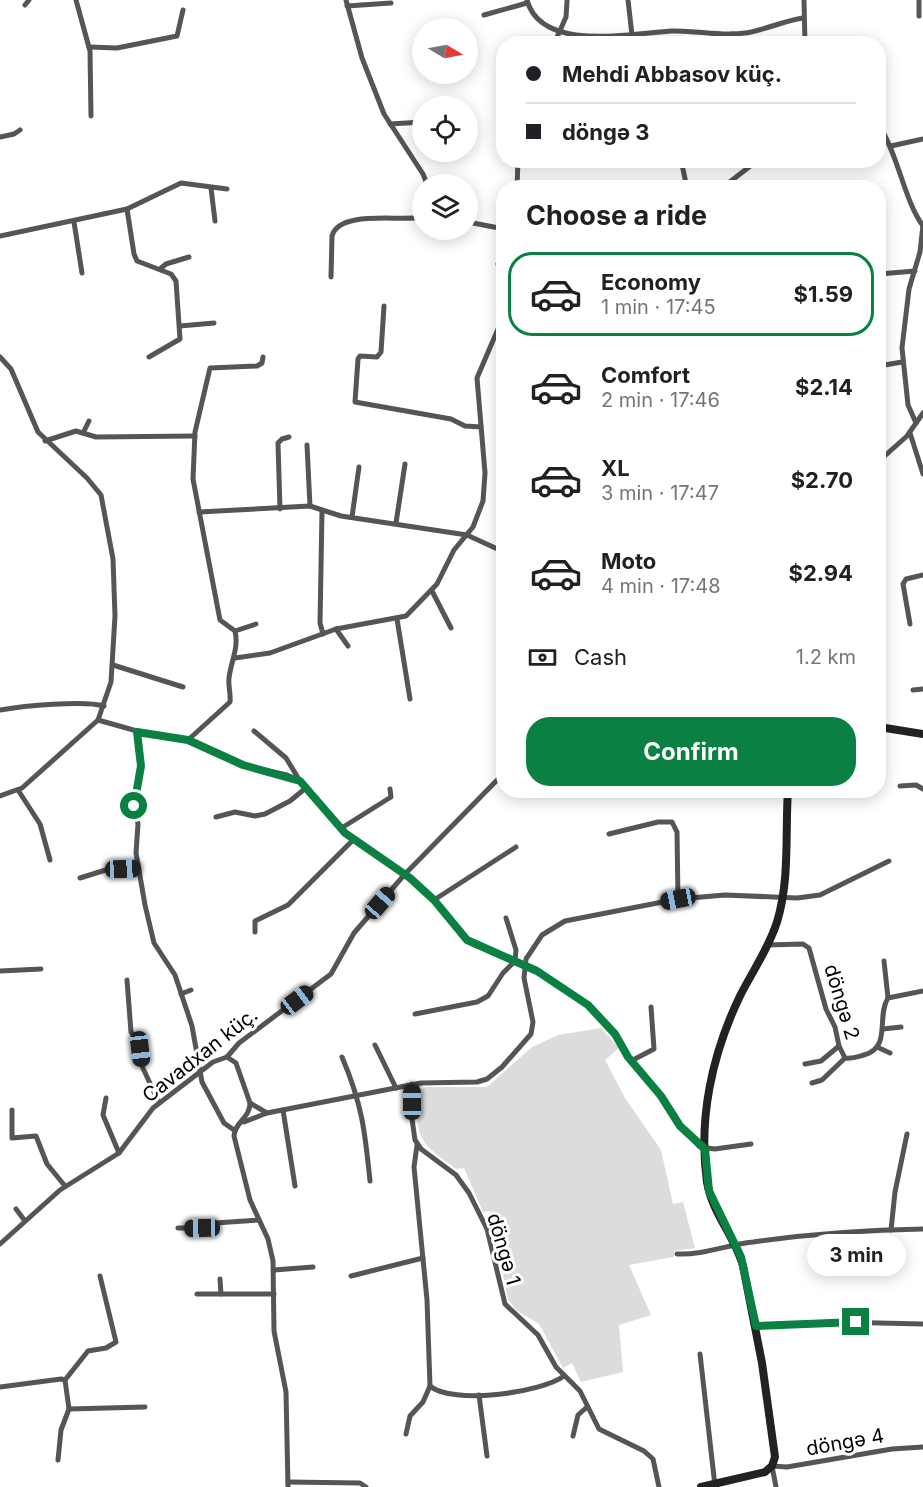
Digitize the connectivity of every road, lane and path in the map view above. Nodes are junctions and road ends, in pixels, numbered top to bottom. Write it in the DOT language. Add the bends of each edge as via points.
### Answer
graph roads {
  1 [pos="76,0"];
  2 [pos="628,0"];
  3 [pos="804,0"];
  4 [pos="920,0"];
  5 [pos="527,1"];
  6 [pos="567,1"];
  7 [pos="346,3"];
  8 [pos="392,3"];
  9 [pos="183,10"];
  10 [pos="484,15"];
  11 [pos="919,16"];
  12 [pos="803,18"];
  13 [pos="559,31"];
  14 [pos="733,34"];
  15 [pos="632,35"];
  16 [pos="557,36"];
  17 [pos="804,36"];
  18 [pos="89,47"];
  19 [pos="92,116"];
  20 [pos="412,123"];
  21 [pos="390,124"];
  22 [pos="20,130"];
  23 [pos="0,137"];
  24 [pos="886,137"];
  25 [pos="923,139"];
  26 [pos="891,146"];
  27 [pos="748,168"];
  28 [pos="423,174"];
  29 [pos="732,180"];
  30 [pos="211,189"];
  31 [pos="227,189"];
  32 [pos="127,209"];
  33 [pos="412,217"];
  34 [pos="215,221"];
  35 [pos="74,222"];
  36 [pos="478,224"];
  37 [pos="923,226"];
  38 [pos="496,227"];
  39 [pos="0,236"];
  40 [pos="189,257"];
  41 [pos="160,269"];
  42 [pos="915,271"];
  43 [pos="82,273"];
  44 [pos="886,273"];
  45 [pos="331,277"];
  46 [pos="384,306"];
  47 [pos="214,323"];
  48 [pos="180,326"];
  49 [pos="496,334"];
  50 [pos="0,357"];
  51 [pos="148,357"];
  52 [pos="262,357"];
  53 [pos="902,362"];
  54 [pos="886,365"];
  55 [pos="923,413"];
  56 [pos="89,421"];
  57 [pos="916,423"];
  58 [pos="482,427"];
  59 [pos="83,433"];
  60 [pos="910,433"];
  61 [pos="195,436"];
  62 [pos="290,437"];
  63 [pos="45,441"];
  64 [pos="307,445"];
  65 [pos="886,455"];
  66 [pos="405,464"];
  67 [pos="359,467"];
  68 [pos="923,474"];
  69 [pos="310,506"];
  70 [pos="280,508"];
  71 [pos="322,511"];
  72 [pos="199,512"];
  73 [pos="352,517"];
  74 [pos="396,523"];
  75 [pos="467,535"];
  76 [pos="496,548"];
  77 [pos="923,575"];
  78 [pos="432,591"];
  79 [pos="397,619"];
  80 [pos="256,624"];
  81 [pos="910,624"];
  82 [pos="451,628"];
  83 [pos="336,629"];
  84 [pos="235,631"];
  85 [pos="323,634"];
  86 [pos="348,646"];
  87 [pos="236,658"];
  88 [pos="113,665"];
  89 [pos="183,687"];
  90 [pos="923,688"];
  91 [pos="913,690"];
  92 [pos="410,699"];
  93 [pos="104,706"];
  94 [pos="0,710"];
  95 [pos="98,720"];
  96 [pos="886,728"];
  97 [pos="254,731"];
  98 [pos="137,732"];
  99 [pos="923,734"];
  100 [pos="188,740"];
  101 [pos="300,781"];
  102 [pos="496,781"];
  103 [pos="900,786"];
  104 [pos="308,787"];
  105 [pos="390,789"];
  106 [pos="923,789"];
  107 [pos="18,790"];
  108 [pos="0,796"];
  109 [pos="788,798"];
  110 [pos="216,818"];
  111 [pos="340,828"];
  112 [pos="609,834"];
  113 [pos="353,840"];
  114 [pos="516,847"];
  115 [pos="50,860"];
  116 [pos="889,861"];
  117 [pos="138,868"];
  118 [pos="405,874"];
  119 [pos="80,878"];
  120 [pos="782,897"];
  121 [pos="678,899"];
  122 [pos="434,900"];
  123 [pos="506,918"];
  124 [pos="255,932"];
  125 [pos="767,945"];
  126 [pos="515,961"];
  127 [pos="884,961"];
  128 [pos="525,965"];
  129 [pos="41,969"];
  130 [pos="0,970"];
  131 [pos="127,980"];
  132 [pos="191,990"];
  133 [pos="923,991"];
  134 [pos="181,994"];
  135 [pos="888,998"];
  136 [pos="651,1007"];
  137 [pos="415,1014"];
  138 [pos="901,1027"];
  139 [pos="883,1029"];
  140 [pos="375,1045"];
  141 [pos="839,1047"];
  142 [pos="877,1047"];
  143 [pos="890,1053"];
  144 [pos="227,1057"];
  145 [pos="342,1058"];
  146 [pos="845,1058"];
  147 [pos="632,1061"];
  148 [pos="805,1064"];
  149 [pos="200,1073"];
  150 [pos="812,1083"];
  151 [pos="412,1084"];
  152 [pos="396,1088"];
  153 [pos="358,1094"];
  154 [pos="106,1098"];
  155 [pos="159,1103"];
  156 [pos="250,1103"];
  157 [pos="12,1110"];
  158 [pos="283,1110"];
  159 [pos="267,1113"];
  160 [pos="241,1123"];
  161 [pos="234,1130"];
  162 [pos="907,1134"];
  163 [pos="751,1144"];
  164 [pos="417,1146"];
  165 [pos="705,1149"];
  166 [pos="118,1153"];
  167 [pos="370,1181"];
  168 [pos="65,1186"];
  169 [pos="295,1186"];
  170 [pos="16,1209"];
  171 [pos="259,1220"];
  172 [pos="26,1221"];
  173 [pos="178,1228"];
  174 [pos="923,1229"];
  175 [pos="891,1230"];
  176 [pos="0,1244"];
  177 [pos="736,1246"];
  178 [pos="676,1254"];
  179 [pos="423,1258"];
  180 [pos="313,1267"];
  181 [pos="274,1270"];
  182 [pos="100,1276"];
  183 [pos="351,1276"];
  184 [pos="220,1279"];
  185 [pos="197,1294"];
  186 [pos="221,1294"];
  187 [pos="274,1294"];
  188 [pos="923,1324"];
  189 [pos="756,1326"];
  190 [pos="700,1354"];
  191 [pos="564,1376"];
  192 [pos="65,1380"];
  193 [pos="430,1386"];
  194 [pos="0,1387"];
  195 [pos="479,1395"];
  196 [pos="145,1407"];
  197 [pos="587,1407"];
  198 [pos="69,1409"];
  199 [pos="406,1434"];
  200 [pos="573,1436"];
  201 [pos="923,1447"];
  202 [pos="487,1456"];
  203 [pos="58,1460"];
  204 [pos="772,1467"];
  205 [pos="288,1484"];
  206 [pos="714,1485"];
  207 [pos="366,1487"];
  208 [pos="658,1487"];
  209 [pos="701,1487"];
  210 [pos="776,1487"];
  1 -- 18 [label="street"];
  2 -- 15 [label="street"];
  3 -- 12 [label="street"];
  4 -- 11 [label="street"];
  5 -- 10 [label="street"];
  5 -- 13 [label="street" via="539,19"];
  6 -- 13 [label="street" via="566,17"];
  7 -- 8 [label="street"];
  7 -- 21 [label="street" via="362,58"];
  9 -- 18 [label="street" via="177,36 117,48"];
  12 -- 14 [label="street"];
  12 -- 17 [label="street"];
  13 -- 15 [label="street" via="594,36"];
  13 -- 16 [label="street"];
  14 -- 15 [label="street" via="674,31"];
  18 -- 19 [label="street"];
  20 -- 21 [label="street"];
  21 -- 28 [label="street"];
  22 -- 23 [label="street"];
  24 -- 26 [label="street"];
  25 -- 26 [label="street"];
  26 -- 37 [label="street"];
  27 -- 29 [label="street"];
  30 -- 31 [label="street"];
  30 -- 32 [label="street" via="181,183"];
  30 -- 34 [label="street"];
  32 -- 35 [label="street"];
  32 -- 41 [label="street" via="137,261"];
  33 -- 45 [label="street" via="372,218 340,225 332,236"];
  35 -- 39 [label="street"];
  35 -- 43 [label="street"];
  36 -- 38 [label="street"];
  37 -- 42 [label="street"];
  40 -- 41 [label="street"];
  41 -- 48 [label="street" via="177,281"];
  42 -- 44 [label="street"];
  42 -- 53 [label="street" via="907,305"];
  46 -- 58 [label="street" via="381,352 377,357 358,359 355,402"];
  47 -- 48 [label="street"];
  48 -- 51 [label="street" via="178,342"];
  49 -- 58 [label="street" via="477,378"];
  50 -- 63 [label="street" via="11,369 34,425"];
  52 -- 61 [label="street" via="257,366 210,368"];
  53 -- 54 [label="street"];
  53 -- 57 [label="street" via="908,405"];
  55 -- 57 [label="street"];
  56 -- 59 [label="street"];
  57 -- 60 [label="street"];
  58 -- 75 [label="street" via="485,492 478,517"];
  59 -- 61 [label="street" via="96,437"];
  59 -- 63 [label="street" via="66,433"];
  60 -- 65 [label="street"];
  60 -- 68 [label="street"];
  61 -- 72 [label="street" via="193,479"];
  62 -- 70 [label="street" via="278,443"];
  63 -- 88 [label="street" via="93,484 103,502 114,572"];
  64 -- 69 [label="street"];
  66 -- 74 [label="street"];
  67 -- 73 [label="street"];
  69 -- 70 [label="street"];
  69 -- 71 [label="street"];
  70 -- 72 [label="street"];
  71 -- 73 [label="street"];
  71 -- 85 [label="street"];
  72 -- 84 [label="street" via="220,620"];
  73 -- 74 [label="street"];
  74 -- 75 [label="street"];
  75 -- 76 [label="street"];
  75 -- 78 [label="street" via="454,550"];
  77 -- 81 [label="street" via="906,579 903,584"];
  78 -- 79 [label="street" via="414,610"];
  78 -- 82 [label="street"];
  79 -- 83 [label="street"];
  79 -- 92 [label="street"];
  80 -- 84 [label="street"];
  83 -- 85 [label="street"];
  83 -- 86 [label="street"];
  84 -- 87 [label="street"];
  85 -- 87 [label="street" via="270,653"];
  87 -- 100 [label="street" via="230,673 230,702"];
  88 -- 89 [label="street"];
  88 -- 93 [label="street"];
  90 -- 91 [label="street"];
  93 -- 94 [label="street" via="30,705"];
  93 -- 95 [label="street"];
  95 -- 98 [label="street"];
  95 -- 107 [label="street"];
  96 -- 99 [label="street"];
  97 -- 101 [label="street" via="290,762"];
  98 -- 100 [label="street"];
  98 -- 117 [label="street" via="141,766 134,806"];
  100 -- 101 [label="street" via="243,765"];
  101 -- 104 [label="street"];
  102 -- 118 [label="street, Cavadxan küç."];
  103 -- 106 [label="street" via="916,785"];
  104 -- 110 [label="street" via="265,814 235,812"];
  104 -- 111 [label="street"];
  105 -- 111 [label="street" via="391,796"];
  107 -- 108 [label="street"];
  107 -- 115 [label="street" via="40,824"];
  109 -- 120 [label="street"];
  111 -- 113 [label="street"];
  112 -- 121 [label="street" via="672,822 677,832"];
  113 -- 118 [label="street"];
  113 -- 124 [label="street" via="288,905 255,921"];
  114 -- 122 [label="street"];
  116 -- 120 [label="street" via="820,895"];
  117 -- 119 [label="street" via="109,869"];
  117 -- 134 [label="street" via="154,943 172,970"];
  118 -- 122 [label="street"];
  118 -- 144 [label="street, Cavadxan küç." via="354,933 331,974 239,1043"];
  120 -- 121 [label="street" via="725,895"];
  120 -- 125 [label="street"];
  121 -- 128 [label="street" via="565,921 535,942"];
  122 -- 126 [label="street" via="467,940"];
  123 -- 126 [label="street" via="516,950"];
  125 -- 141 [label="street, döngə 2" via="803,944 809,948"];
  125 -- 165 [label="street" via="719,1048 706,1108"];
  126 -- 128 [label="street"];
  126 -- 137 [label="street" via="482,1000"];
  127 -- 135 [label="street, döngə 2"];
  128 -- 147 [label="street" via="588,1005 615,1034"];
  128 -- 151 [label="street" via="524,986 533,1030 502,1067 483,1081"];
  129 -- 130 [label="street"];
  131 -- 155 [label="street" via="131,1032 138,1041 142,1066"];
  132 -- 134 [label="street"];
  133 -- 135 [label="street"];
  134 -- 149 [label="street" via="192,1026"];
  135 -- 139 [label="street, döngə 2"];
  136 -- 147 [label="street" via="654,1049"];
  138 -- 139 [label="street"];
  139 -- 142 [label="street, döngə 2"];
  140 -- 152 [label="street"];
  141 -- 146 [label="street, döngə 2"];
  141 -- 148 [label="street" via="821,1061"];
  142 -- 143 [label="street"];
  142 -- 146 [label="street, döngə 2" via="867,1054"];
  144 -- 149 [label="street, Cavadxan küç."];
  144 -- 156 [label="street" via="236,1064"];
  145 -- 153 [label="street"];
  146 -- 150 [label="street" via="822,1080"];
  147 -- 165 [label="street" via="686,1132"];
  149 -- 155 [label="street, Cavadxan küç."];
  149 -- 161 [label="street" via="208,1097 224,1123"];
  151 -- 152 [label="street"];
  151 -- 164 [label="street"];
  152 -- 153 [label="street"];
  153 -- 158 [label="street"];
  153 -- 167 [label="street"];
  154 -- 166 [label="street" via="103,1115"];
  155 -- 166 [label="street, Cavadxan küç."];
  156 -- 159 [label="street"];
  156 -- 160 [label="street" via="249,1113"];
  157 -- 168 [label="street" via="12,1138 36,1136 47,1164"];
  158 -- 159 [label="street"];
  158 -- 169 [label="street"];
  159 -- 160 [label="street"];
  160 -- 161 [label="street"];
  161 -- 171 [label="street" via="247,1190"];
  162 -- 175 [label="street"];
  163 -- 165 [label="street"];
  164 -- 179 [label="street" via="414,1167"];
  164 -- 191 [label="street, döngə 1" via="465,1185 487,1229 505,1304 535,1331"];
  165 -- 177 [label="street" via="709,1191"];
  166 -- 168 [label="street, Cavadxan küç."];
  168 -- 172 [label="street, Cavadxan küç."];
  170 -- 172 [label="street"];
  171 -- 173 [label="street"];
  171 -- 181 [label="street" via="271,1247"];
  172 -- 176 [label="street, Cavadxan küç."];
  174 -- 175 [label="street"];
  175 -- 177 [label="street"];
  177 -- 178 [label="street" via="701,1254"];
  177 -- 189 [label="street"];
  179 -- 183 [label="street"];
  179 -- 193 [label="street"];
  180 -- 181 [label="street"];
  181 -- 187 [label="street"];
  182 -- 192 [label="street" via="116,1342 88,1351"];
  184 -- 186 [label="street"];
  185 -- 186 [label="street"];
  186 -- 187 [label="street"];
  187 -- 205 [label="street" via="274,1331 286,1392"];
  188 -- 189 [label="street" via="835,1322"];
  189 -- 204 [label="street" via="773,1438"];
  190 -- 206 [label="street"];
  191 -- 195 [label="street" via="521,1392"];
  191 -- 197 [label="street, döngə 1" via="580,1391"];
  192 -- 194 [label="street"];
  192 -- 198 [label="street"];
  193 -- 195 [label="street"];
  193 -- 199 [label="street" via="425,1399 410,1416"];
  195 -- 202 [label="street"];
  196 -- 198 [label="street"];
  197 -- 200 [label="street" via="578,1415"];
  197 -- 208 [label="street, döngə 1" via="599,1430 650,1455"];
  198 -- 203 [label="street" via="61,1430"];
  201 -- 204 [label="street, döngə 4"];
  204 -- 206 [label="street"];
  204 -- 210 [label="street"];
  205 -- 207 [label="street" via="360,1483"];
  206 -- 209 [label="street"];
}
